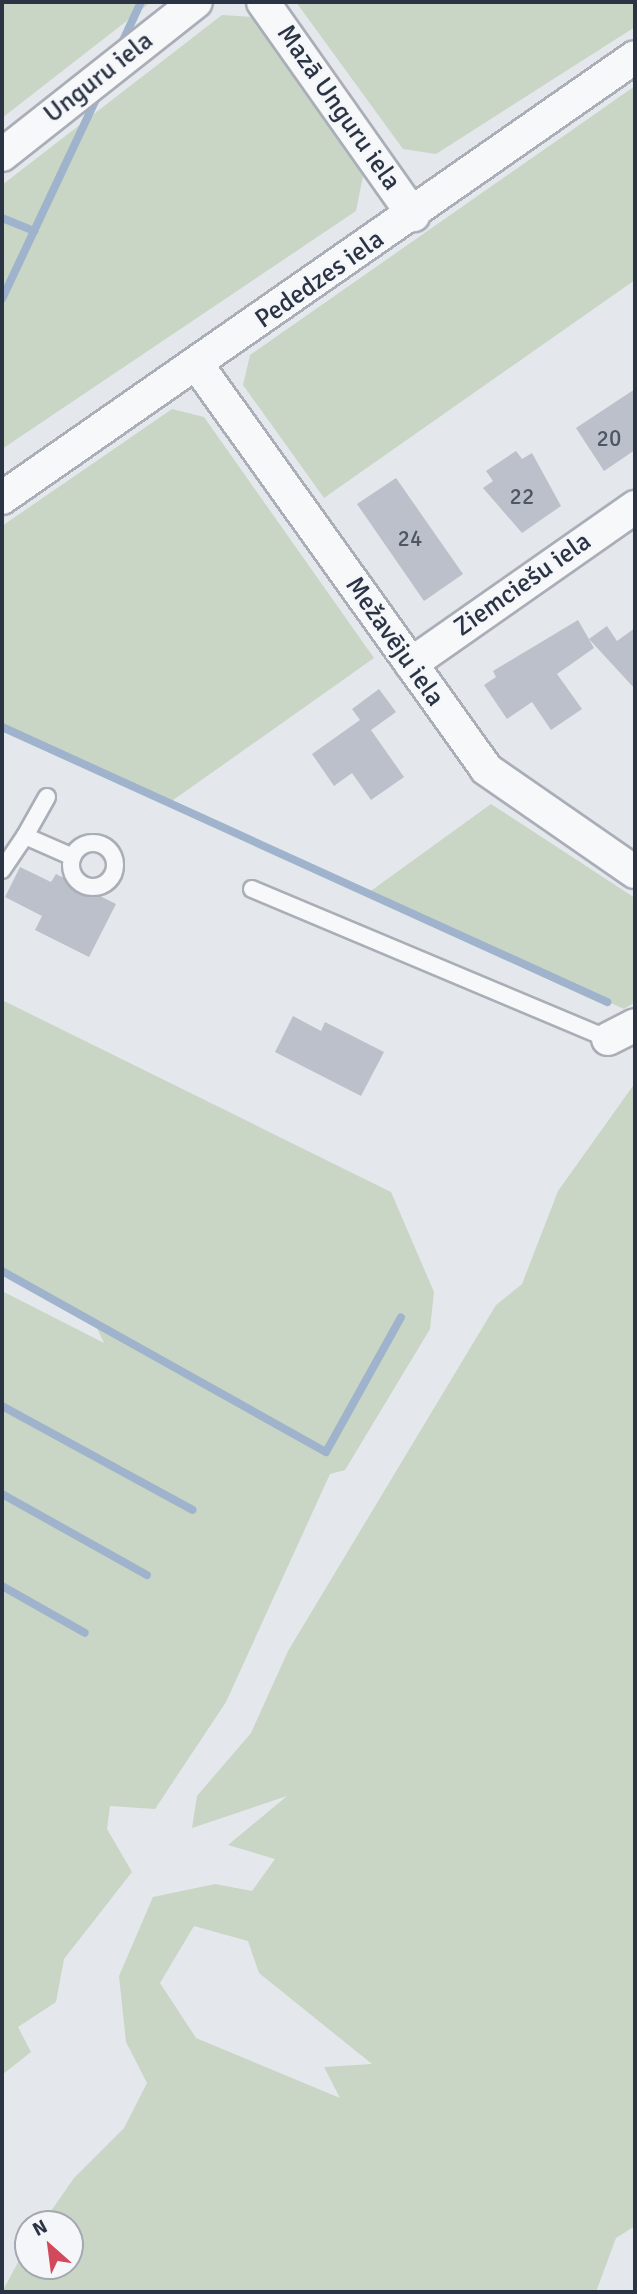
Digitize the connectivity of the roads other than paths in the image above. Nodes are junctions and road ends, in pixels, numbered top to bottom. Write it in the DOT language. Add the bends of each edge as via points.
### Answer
graph roads {
  1 [pos="196,2"];
  2 [pos="263,2"];
  3 [pos="635,57"];
  4 [pos="2,155"];
  5 [pos="412,215"];
  6 [pos="198,366"];
  7 [pos="2,498"];
  8 [pos="635,507"];
  9 [pos="411,664"];
  10 [pos="47,797"];
  11 [pos="25,836"];
  12 [pos="73,858"];
  13 [pos="2,870"];
  14 [pos="635,872"];
  15 [pos="252,889"];
  16 [pos="635,1025"];
  17 [pos="608,1039"];
  1 -- 4 [label="street, Unguru iela"];
  2 -- 5 [label="street, Mazā Unguru iela"];
  3 -- 5 [label="street, Pededzes iela"];
  5 -- 6 [label="street, Pededzes iela"];
  6 -- 7 [label="street, Pededzes iela"];
  6 -- 9 [label="street, Mežavēju iela"];
  8 -- 9 [label="street, Ziemciešu iela"];
  9 -- 14 [label="street, Mežavēju iela" via="486,769"];
  10 -- 11 [label="lane"];
  11 -- 12 [label="lane"];
  11 -- 13 [label="lane"];
  15 -- 17 [label="lane"];
  16 -- 17 [label="street"];
}
